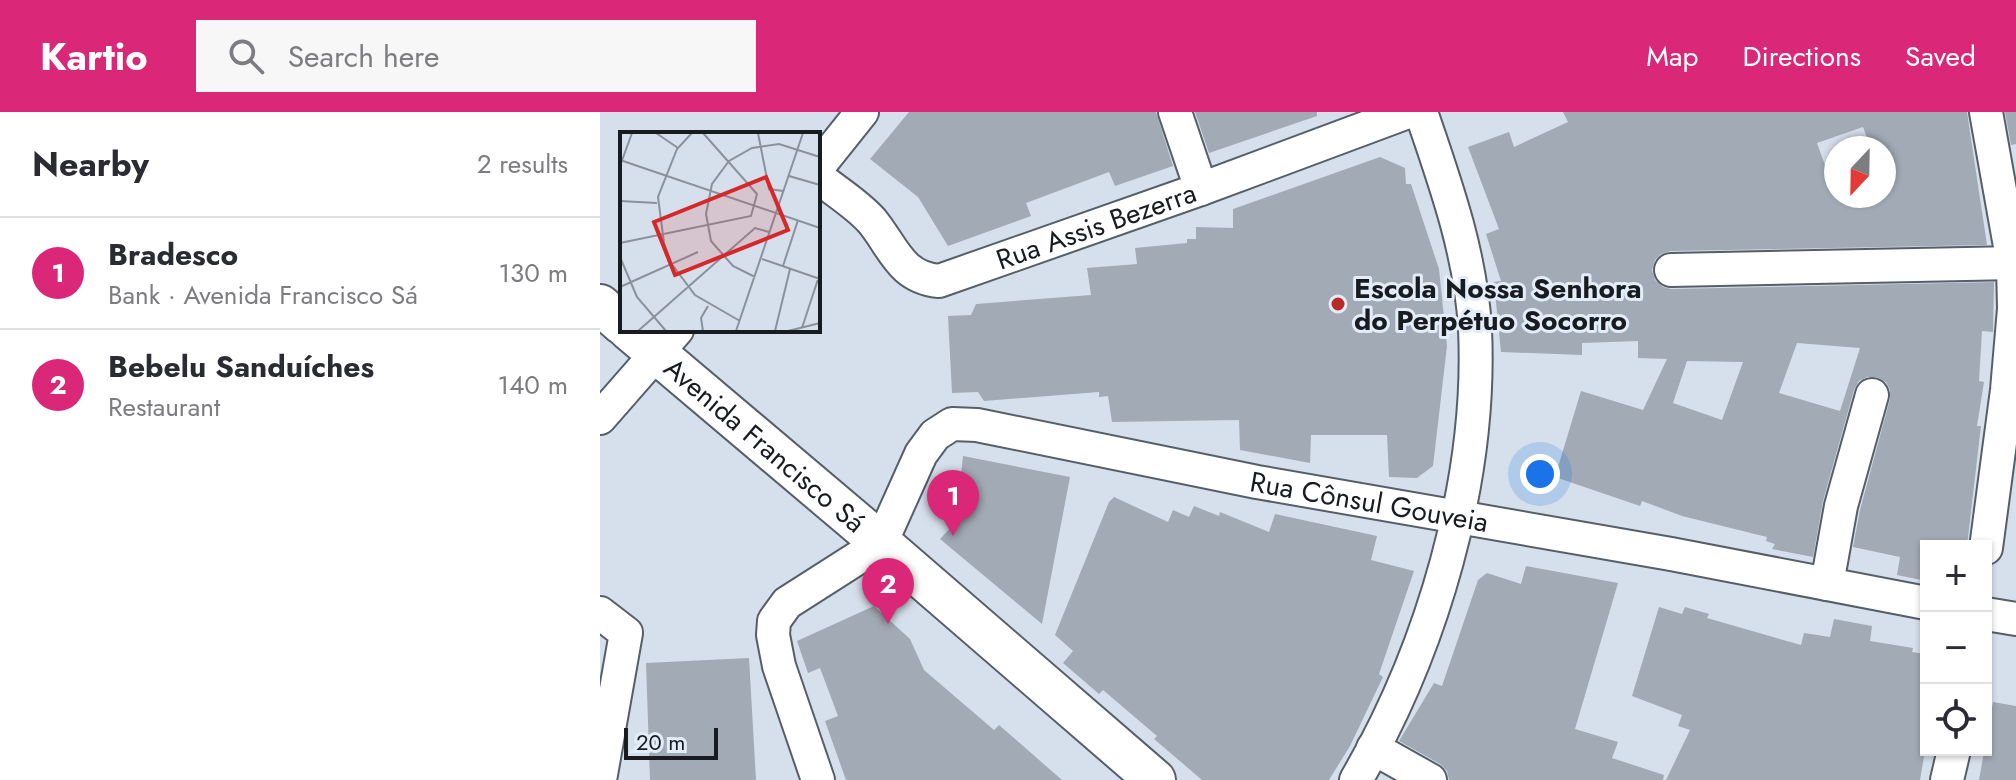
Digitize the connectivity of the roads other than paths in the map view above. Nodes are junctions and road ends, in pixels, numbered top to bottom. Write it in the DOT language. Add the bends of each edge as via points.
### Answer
graph roads {
  1 [pos="862,112"];
  2 [pos="1175,112"];
  3 [pos="1408,112"];
  4 [pos="1421,112"];
  5 [pos="1986,112"];
  6 [pos="820,164"];
  7 [pos="820,179"];
  8 [pos="1201,189"];
  9 [pos="2015,263"];
  10 [pos="1671,270"];
  11 [pos="600,305"];
  12 [pos="620,322"];
  13 [pos="654,338"];
  14 [pos="1872,395"];
  15 [pos="600,418"];
  16 [pos="1458,516"];
  17 [pos="1987,540"];
  18 [pos="881,543"];
  19 [pos="1827,584"];
  20 [pos="1920,602"];
  21 [pos="600,613"];
  22 [pos="1992,615"];
  23 [pos="2016,619"];
  24 [pos="1373,748"];
  25 [pos="1953,756"];
  26 [pos="600,780"];
  27 [pos="818,780"];
  28 [pos="1155,780"];
  29 [pos="1356,780"];
  30 [pos="1430,780"];
  31 [pos="1947,780"];
  1 -- 6 [label="street"];
  2 -- 8 [label="street"];
  3 -- 8 [label="street, Rua Assis Bezerra"];
  4 -- 16 [label="street" via="1450,198 1475,329 1468,451"];
  5 -- 9 [label="street"];
  7 -- 8 [label="street, Rua Assis Bezerra" via="870,219 906,269 939,281"];
  9 -- 10 [label="street"];
  9 -- 17 [label="street" via="2007,390"];
  11 -- 12 [label="main road"];
  13 -- 15 [label="street"];
  13 -- 18 [label="main road, Avenida Francisco Sá"];
  14 -- 19 [label="street" via="1841,506"];
  16 -- 18 [label="street, Rua Cônsul Gouveia" via="962,424 942,428 927,444"];
  16 -- 19 [label="street, Rua Cônsul Gouveia"];
  16 -- 24 [label="street" via="1421,640"];
  18 -- 27 [label="street" via="787,603 774,621 779,666"];
  18 -- 28 [label="main road, Avenida Francisco Sá"];
  19 -- 20 [label="street, Rua Cônsul Gouveia"];
  21 -- 26 [label="street" via="626,633"];
  22 -- 23 [label="street"];
  24 -- 29 [label="street"];
  24 -- 30 [label="street"];
  25 -- 31 [label="street"];
}
